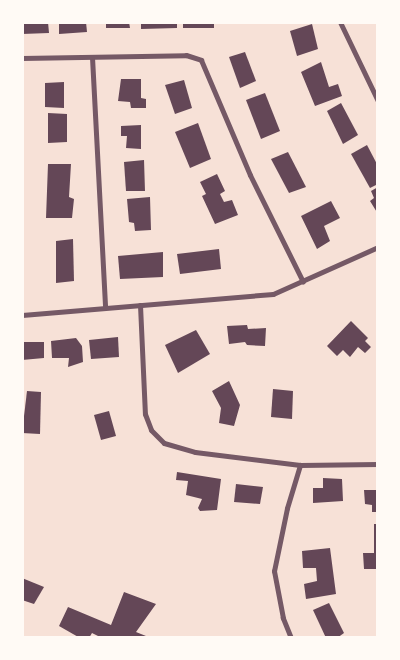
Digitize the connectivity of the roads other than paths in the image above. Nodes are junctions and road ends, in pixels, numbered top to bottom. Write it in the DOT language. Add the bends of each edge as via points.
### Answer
graph roads {
  1 [pos="340,22"];
  2 [pos="92,57"];
  3 [pos="22,58"];
  4 [pos="378,101"];
  5 [pos="378,247"];
  6 [pos="303,282"];
  7 [pos="140,306"];
  8 [pos="105,307"];
  9 [pos="22,315"];
  10 [pos="378,464"];
  11 [pos="300,465"];
  12 [pos="291,638"];
  1 -- 4 [label="street"];
  2 -- 3 [label="street"];
  2 -- 6 [label="street" via="186,55 204,62 233,139"];
  2 -- 8 [label="street"];
  5 -- 6 [label="street"];
  6 -- 7 [label="street" via="273,294"];
  7 -- 8 [label="street"];
  7 -- 11 [label="street" via="144,414 151,430 161,441 173,448 195,452"];
  8 -- 9 [label="street"];
  10 -- 11 [label="street"];
  11 -- 12 [label="street" via="274,571 283,618"];
}
